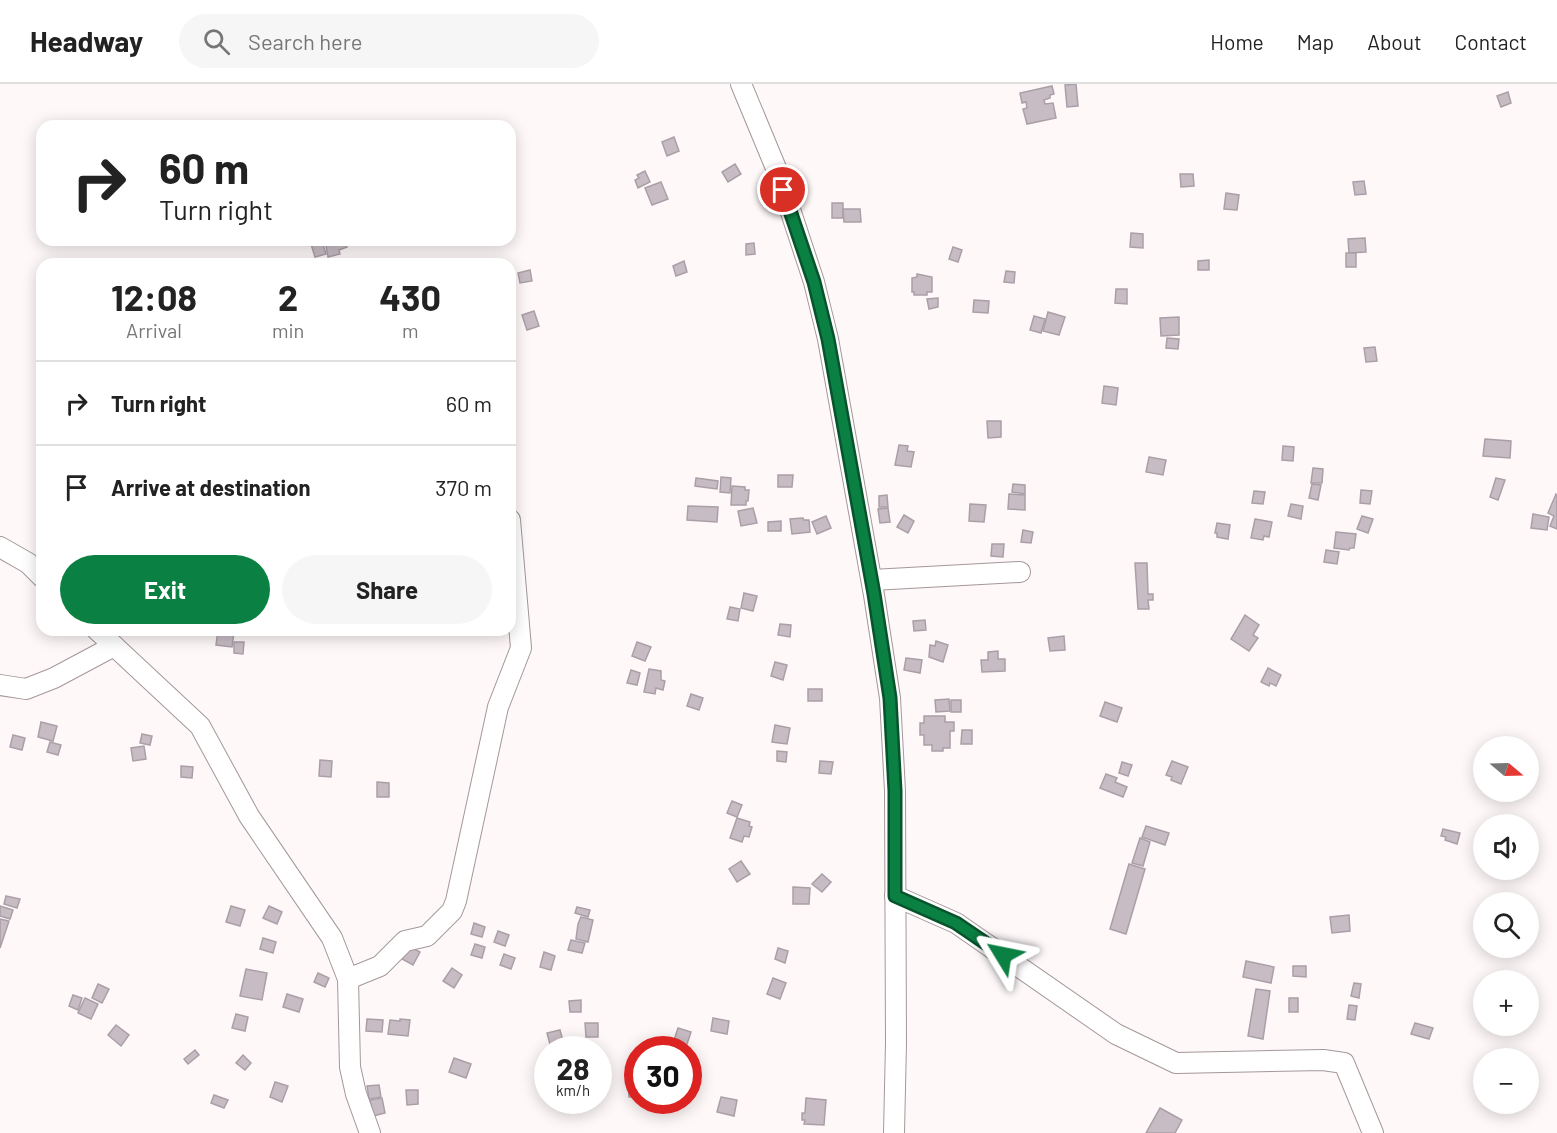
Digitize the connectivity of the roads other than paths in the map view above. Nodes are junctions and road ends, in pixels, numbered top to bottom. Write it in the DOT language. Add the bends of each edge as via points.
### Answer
graph roads {
  1 [pos="741,84"];
  2 [pos="0,547"];
  3 [pos="36,571"];
  4 [pos="1020,572"];
  5 [pos="872,580"];
  6 [pos="516,590"];
  7 [pos="103,636"];
  8 [pos="114,646"];
  9 [pos="0,685"];
  10 [pos="895,896"];
  11 [pos="348,979"];
  12 [pos="370,1133"];
  13 [pos="894,1133"];
  14 [pos="1373,1133"];
  1 -- 5 [label="street" via="774,162 814,282"];
  2 -- 3 [label="street"];
  4 -- 5 [label="street"];
  5 -- 10 [label="street" via="890,698"];
  6 -- 11 [label="street" via="521,648 498,707 452,911 427,936 405,942 380,966"];
  7 -- 8 [label="street"];
  8 -- 9 [label="street" via="26,689"];
  8 -- 11 [label="street" via="200,726 249,816 332,938"];
  10 -- 13 [label="street"];
  10 -- 14 [label="street" via="956,923 1116,1034 1176,1063 1344,1063"];
  11 -- 12 [label="street" via="350,1067"];
}
